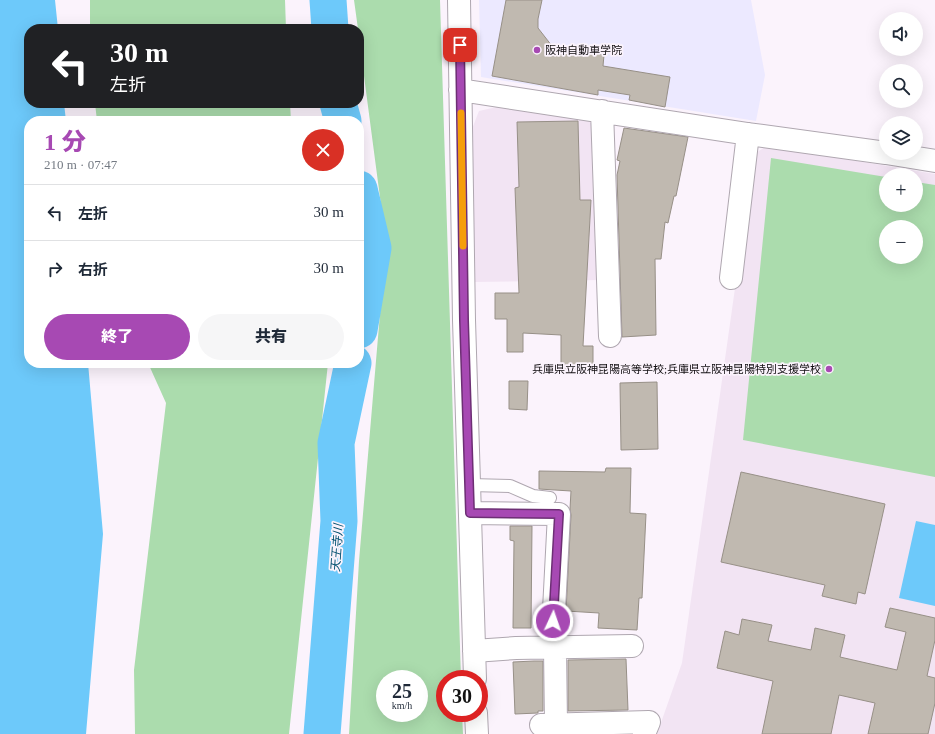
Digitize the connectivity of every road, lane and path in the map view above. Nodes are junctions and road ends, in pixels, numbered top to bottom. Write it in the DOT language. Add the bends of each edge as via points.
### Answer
graph roads {
  1 [pos="459,0"];
  2 [pos="460,90"];
  3 [pos="602,111"];
  4 [pos="748,134"];
  5 [pos="879,152"];
  6 [pos="923,159"];
  7 [pos="935,161"];
  8 [pos="731,278"];
  9 [pos="610,336"];
  10 [pos="470,485"];
  11 [pos="550,498"];
  12 [pos="470,513"];
  13 [pos="632,646"];
  14 [pos="554,648"];
  15 [pos="474,651"];
  16 [pos="475,670"];
  17 [pos="476,722"];
  18 [pos="477,734"];
  19 [pos="644,734"];
  1 -- 2 [label="street"];
  2 -- 3 [label="street"];
  2 -- 10 [label="street"];
  3 -- 4 [label="street"];
  3 -- 9 [label="street"];
  4 -- 5 [label="street"];
  4 -- 8 [label="street"];
  6 -- 7 [label="street"];
  10 -- 11 [label="lane" via="510,486 533,496"];
  10 -- 12 [label="street"];
  12 -- 14 [label="street" via="559,514 550,545 547,607"];
  12 -- 15 [label="street"];
  13 -- 14 [label="street"];
  14 -- 15 [label="street"];
  14 -- 19 [label="street" via="548,725 649,722"];
  15 -- 16 [label="street"];
  17 -- 18 [label="street"];
}
